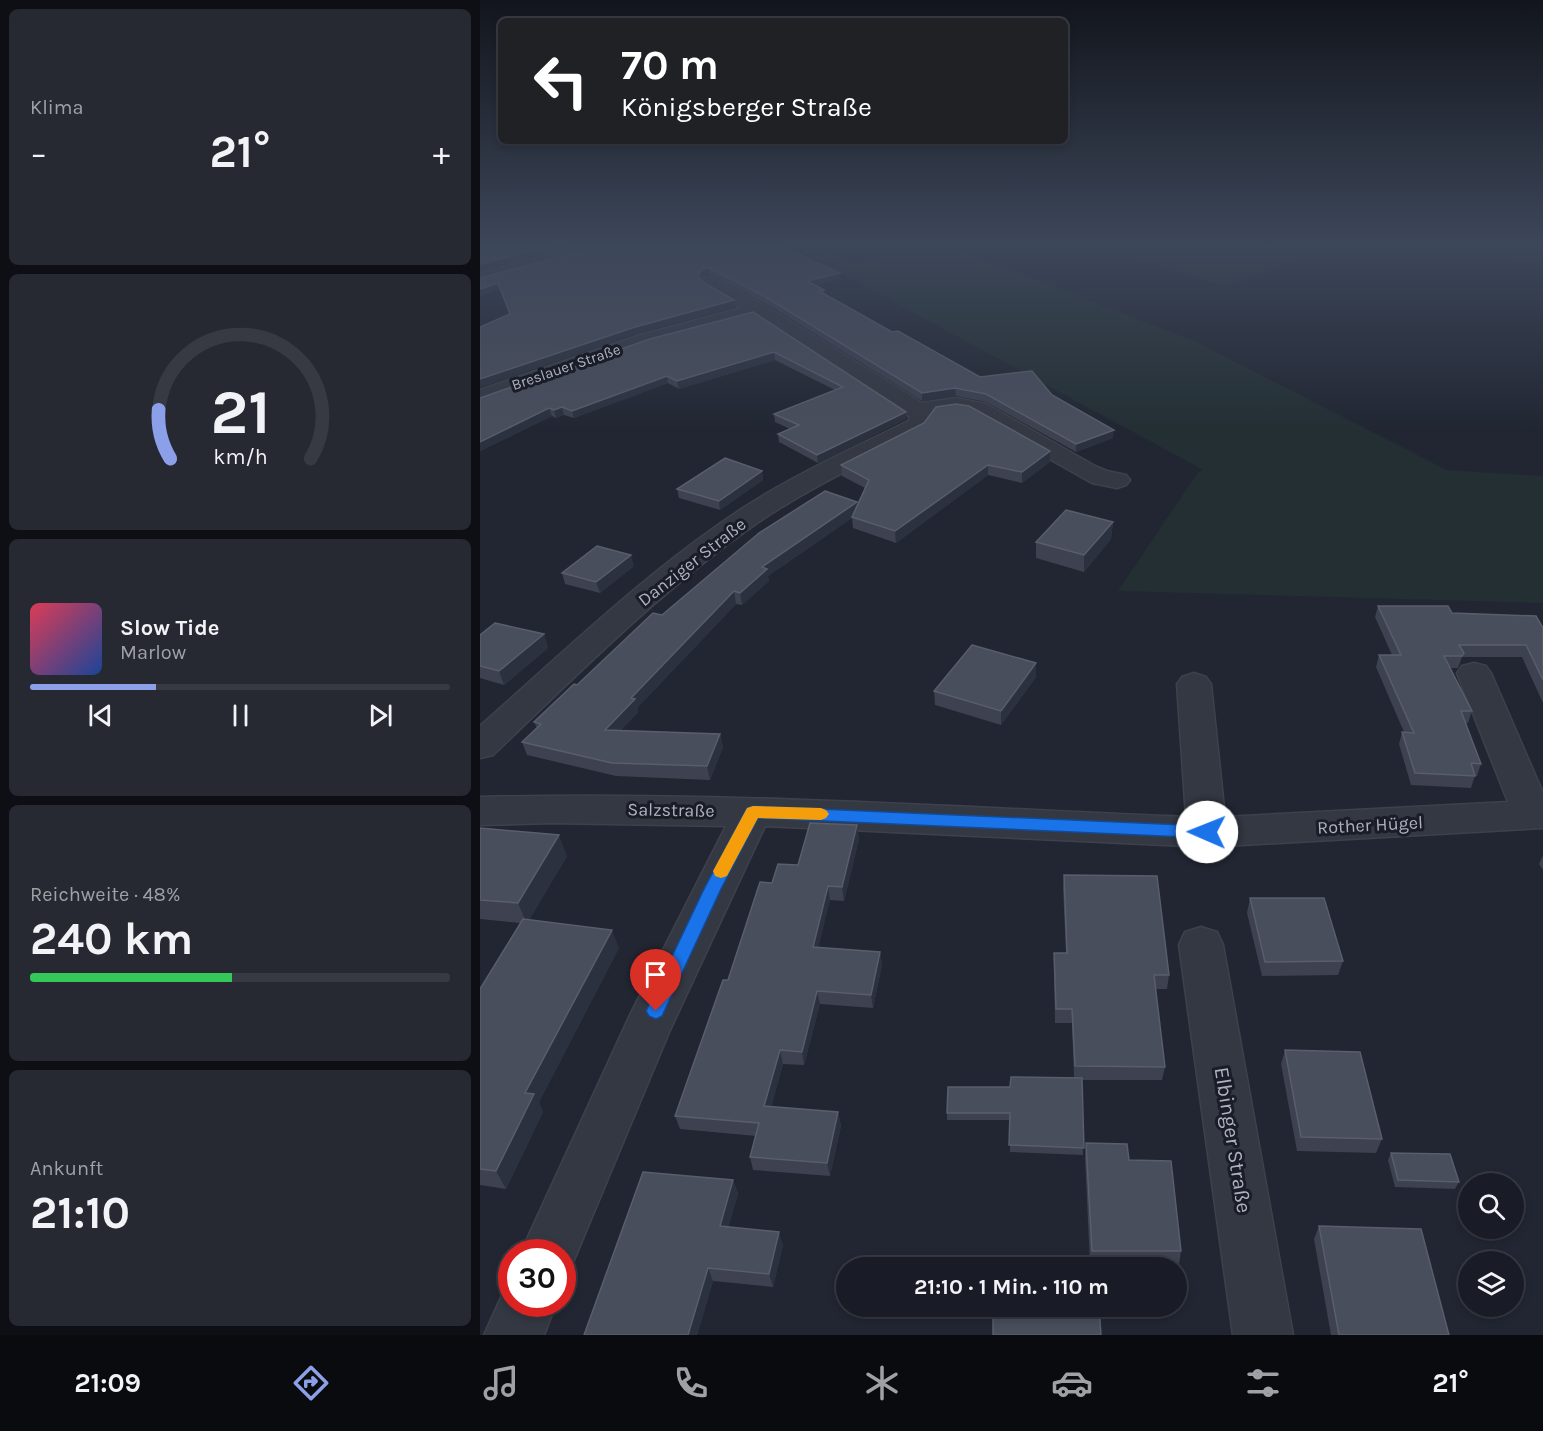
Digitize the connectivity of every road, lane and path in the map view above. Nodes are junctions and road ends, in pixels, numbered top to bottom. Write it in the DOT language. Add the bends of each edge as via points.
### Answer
graph roads {
  1 [pos="751,305"];
  2 [pos="757,309"];
  3 [pos="480,398"];
  4 [pos="918,411"];
  5 [pos="1117,480"];
  6 [pos="1474,673"];
  7 [pos="1194,684"];
  8 [pos="480,746"];
  9 [pos="480,810"];
  10 [pos="753,812"];
  11 [pos="1538,815"];
  12 [pos="1196,832"];
  13 [pos="1201,945"];
  14 [pos="554,1239"];
  15 [pos="522,1317"];
  16 [pos="514,1335"];
  17 [pos="1263,1335"];
  1 -- 2 [label="street"];
  2 -- 3 [label="street, Breslauer Straße" via="644,340"];
  2 -- 4 [label="street"];
  4 -- 5 [label="street" via="964,404 1086,471"];
  4 -- 8 [label="street, Danziger Straße" via="922,417 916,426 780,496 714,540"];
  6 -- 11 [label="street, Rother Hügel"];
  7 -- 12 [label="street"];
  9 -- 10 [label="street, Salzstraße"];
  10 -- 12 [label="street, Salzstraße"];
  10 -- 14 [label="street" via="712,889 608,1112"];
  11 -- 12 [label="street, Rother Hügel"];
  13 -- 17 [label="street, Elbinger Straße"];
  15 -- 16 [label="street"];
}
